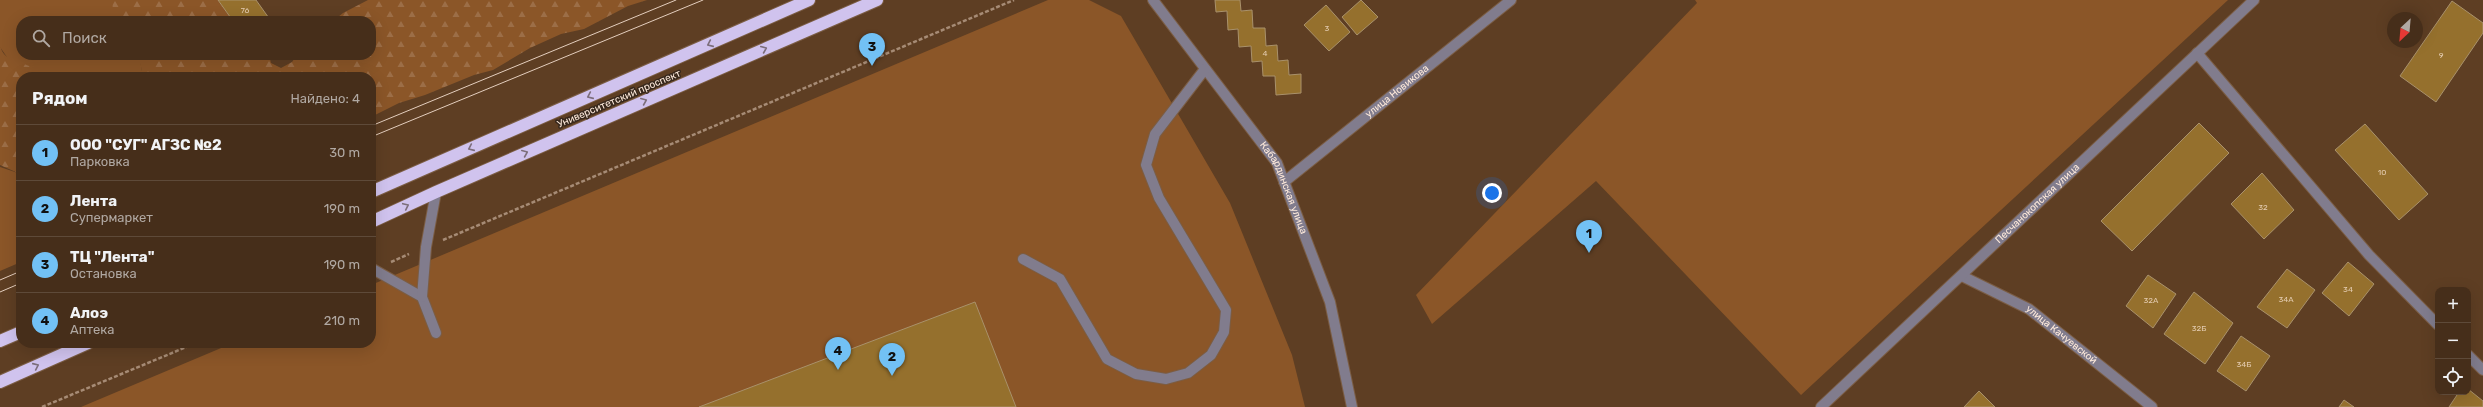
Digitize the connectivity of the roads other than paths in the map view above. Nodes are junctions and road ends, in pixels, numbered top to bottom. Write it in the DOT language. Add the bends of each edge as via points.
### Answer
graph roads {
  1 [pos="809,0"];
  2 [pos="877,0"];
  3 [pos="1511,0"];
  4 [pos="2254,0"];
  5 [pos="1154,1"];
  6 [pos="2197,53"];
  7 [pos="1205,69"];
  8 [pos="1284,182"];
  9 [pos="376,190"];
  10 [pos="436,192"];
  11 [pos="376,220"];
  12 [pos="1023,259"];
  13 [pos="376,271"];
  14 [pos="1962,276"];
  15 [pos="422,297"];
  16 [pos="2436,323"];
  17 [pos="436,333"];
  18 [pos="16,334"];
  19 [pos="0,341"];
  20 [pos="77,348"];
  21 [pos="2471,358"];
  22 [pos="2483,370"];
  23 [pos="0,382"];
  24 [pos="1352,407"];
  25 [pos="1821,407"];
  26 [pos="2152,407"];
  1 -- 9 [label="highway, Университетский проспект, one-way"];
  10 -- 2 [label="highway, Университетский проспект, one-way"];
  3 -- 8 [label="street, улица Новикова"];
  4 -- 6 [label="street, Песчанокопская улица"];
  5 -- 7 [label="street, Кабардинская улица"];
  6 -- 14 [label="street, Песчанокопская улица"];
  6 -- 16 [label="street" via="2369,255"];
  7 -- 8 [label="street, Кабардинская улица" via="1277,163"];
  7 -- 12 [label="street" via="1155,134 1146,164 1159,198 1226,310 1224,332 1211,355 1188,373 1166,379 1136,374 1108,359 1060,279"];
  8 -- 24 [label="street, Кабардинская улица" via="1330,302"];
  11 -- 10 [label="highway, Университетский проспект, one-way"];
  10 -- 15 [label="street" via="426,247"];
  13 -- 15 [label="street"];
  14 -- 25 [label="street, Песчанокопская улица"];
  14 -- 26 [label="street, улица Качуевской" via="2029,309"];
  15 -- 17 [label="street"];
  18 -- 19 [label="highway"];
  23 -- 20 [label="highway, one-way"];
  21 -- 22 [label="street"];
}
